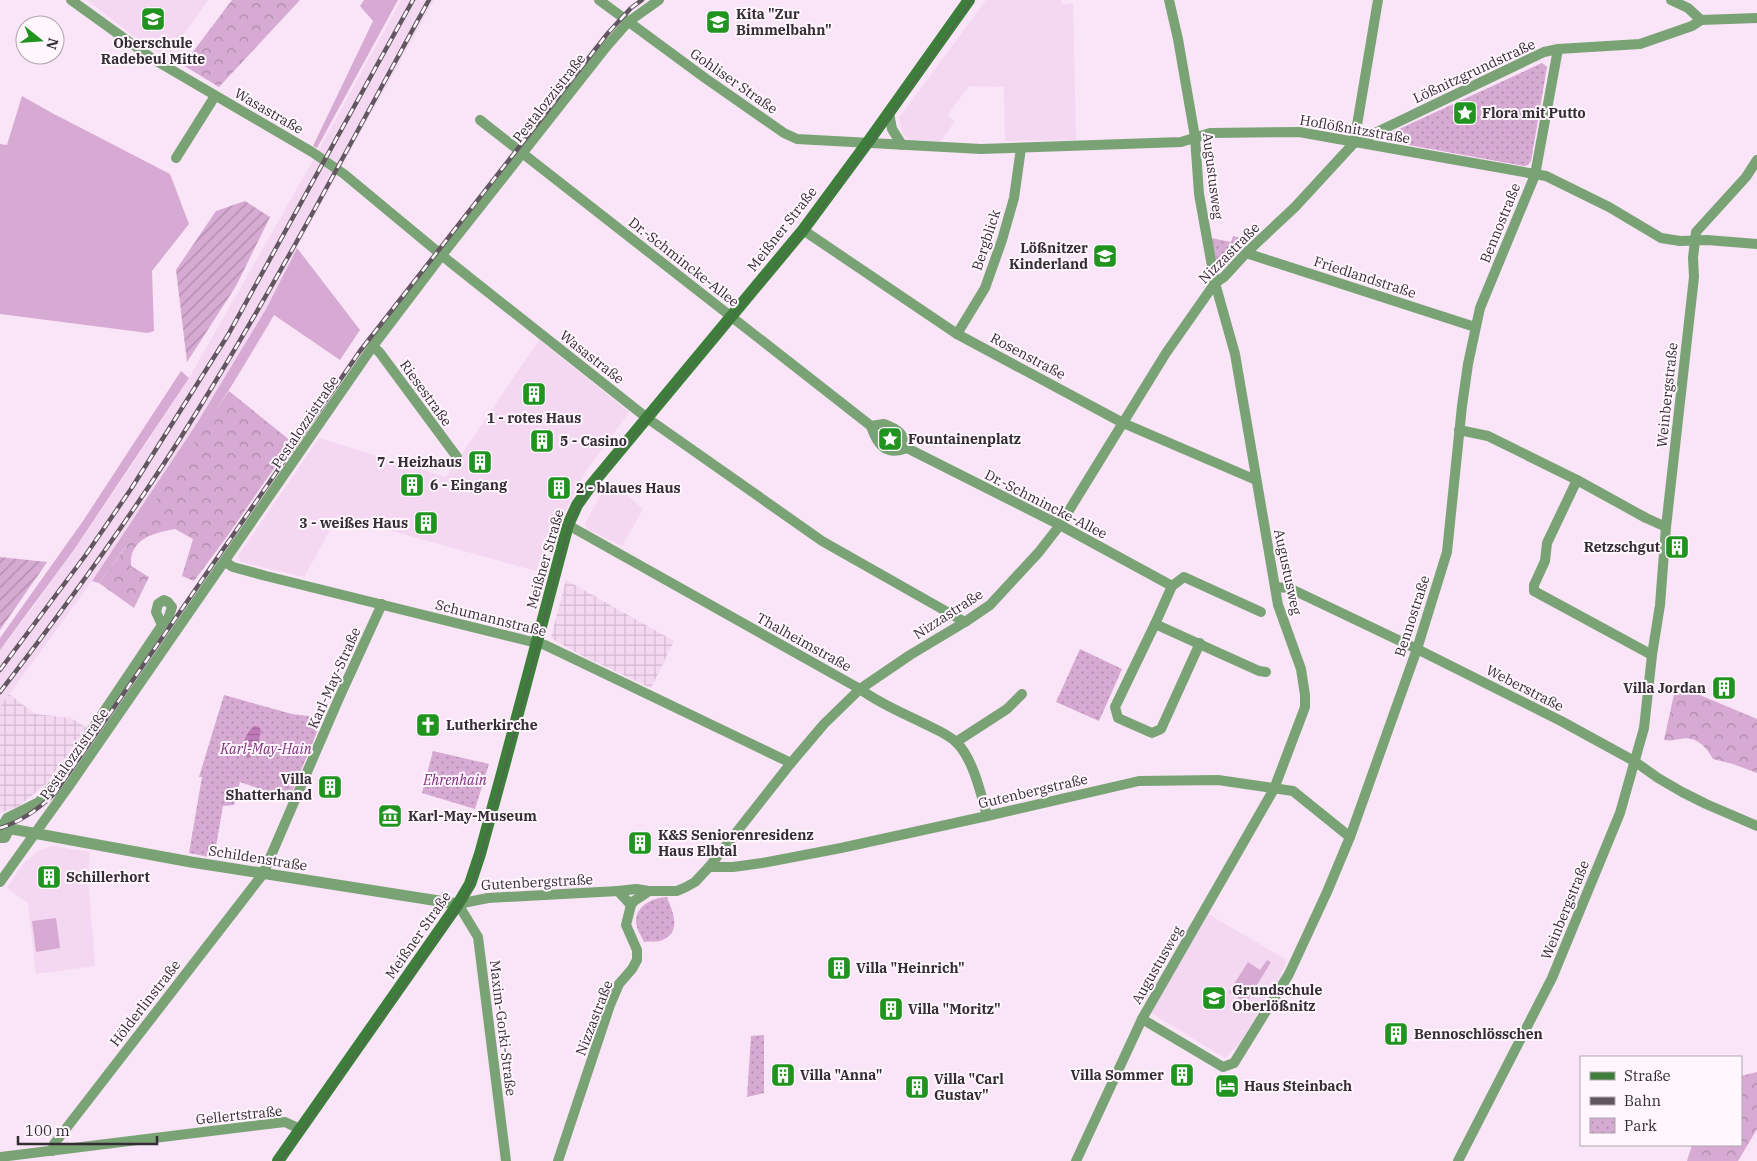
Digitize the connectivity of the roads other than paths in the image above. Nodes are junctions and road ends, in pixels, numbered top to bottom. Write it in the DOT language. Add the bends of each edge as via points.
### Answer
graph roads {
  1 [pos="71,0"];
  2 [pos="600,0"];
  3 [pos="659,0"];
  4 [pos="969,0"];
  5 [pos="1169,0"];
  6 [pos="1378,0"];
  7 [pos="1671,0"];
  8 [pos="1757,18"];
  9 [pos="1701,20"];
  10 [pos="628,22"];
  11 [pos="1558,49"];
  12 [pos="215,96"];
  13 [pos="889,113"];
  14 [pos="480,120"];
  15 [pos="1195,137"];
  16 [pos="868,142"];
  17 [pos="1354,143"];
  18 [pos="902,145"];
  19 [pos="1021,148"];
  20 [pos="524,153"];
  21 [pos="176,158"];
  22 [pos="1757,160"];
  23 [pos="1535,175"];
  24 [pos="803,230"];
  25 [pos="1695,240"];
  26 [pos="1757,244"];
  27 [pos="1246,253"];
  28 [pos="442,255"];
  29 [pos="1215,283"];
  30 [pos="732,317"];
  31 [pos="1475,327"];
  32 [pos="957,334"];
  33 [pos="373,346"];
  34 [pos="647,418"];
  35 [pos="1123,423"];
  36 [pos="871,426"];
  37 [pos="1459,430"];
  38 [pos="907,448"];
  39 [pos="457,457"];
  40 [pos="1256,480"];
  41 [pos="1577,480"];
  42 [pos="568,525"];
  43 [pos="1060,525"];
  44 [pos="1666,526"];
  45 [pos="225,562"];
  46 [pos="1172,586"];
  47 [pos="1275,587"];
  48 [pos="382,604"];
  49 [pos="1261,612"];
  50 [pos="965,622"];
  51 [pos="1155,624"];
  52 [pos="162,625"];
  53 [pos="536,643"];
  54 [pos="1200,643"];
  55 [pos="1416,649"];
  56 [pos="1652,655"];
  57 [pos="1266,672"];
  58 [pos="860,689"];
  59 [pos="1022,694"];
  60 [pos="956,742"];
  61 [pos="1634,761"];
  62 [pos="791,764"];
  63 [pos="1274,789"];
  64 [pos="987,816"];
  65 [pos="46,817"];
  66 [pos="1757,826"];
  67 [pos="3,831"];
  68 [pos="34,834"];
  69 [pos="1350,837"];
  70 [pos="54,838"];
  71 [pos="709,867"];
  72 [pos="264,874"];
  73 [pos="0,882"];
  74 [pos="618,891"];
  75 [pos="649,891"];
  76 [pos="458,904"];
  77 [pos="631,905"];
  78 [pos="1142,1019"];
  79 [pos="300,1129"];
  80 [pos="52,1151"];
  81 [pos="0,1157"];
  82 [pos="278,1161"];
  83 [pos="506,1161"];
  84 [pos="558,1161"];
  85 [pos="1076,1161"];
  86 [pos="1458,1161"];
  1 -- 12 [label="street, Wasastraße" via="153,59"];
  2 -- 10 [label="street, Gohliser Straße"];
  3 -- 10 [label="street, Pestalozzistraße"];
  4 -- 13 [label="main road, Meißner Straße"];
  5 -- 15 [label="street, Augustusweg"];
  6 -- 17 [label="street"];
  7 -- 9 [label="street" via="1688,8"];
  8 -- 9 [label="street, Lößnitzgrundstraße"];
  9 -- 11 [label="street, Lößnitzgrundstraße" via="1640,44"];
  10 -- 16 [label="street, Gohliser Straße" via="791,138"];
  10 -- 20 [label="street, Pestalozzistraße"];
  11 -- 17 [label="street, Lößnitzgrundstraße" via="1544,52"];
  11 -- 23 [label="street, Bennostraße"];
  12 -- 21 [label="street, Wasastraße"];
  12 -- 28 [label="street, Wasastraße" via="344,174"];
  13 -- 16 [label="main road, Meißner Straße"];
  13 -- 18 [label="street" via="892,129"];
  14 -- 20 [label="street, Dr.-Schmincke-Allee"];
  15 -- 17 [label="street, Hoflößnitzstraße" via="1210,133 1299,132"];
  15 -- 19 [label="street, Hoflößnitzstraße" via="1181,142"];
  15 -- 29 [label="street, Augustusweg" via="1200,194"];
  16 -- 18 [label="street, Hoflößnitzstraße"];
  16 -- 24 [label="main road, Meißner Straße"];
  17 -- 23 [label="street, Hoflößnitzstraße"];
  17 -- 27 [label="street, Nizzastraße" via="1295,207"];
  18 -- 19 [label="street, Hoflößnitzstraße"];
  19 -- 32 [label="street, Bergblick" via="1014,198 1002,240 984,288"];
  20 -- 28 [label="street, Pestalozzistraße"];
  20 -- 30 [label="street, Dr.-Schmincke-Allee"];
  22 -- 25 [label="street, Weinbergstraße" via="1728,198 1700,225"];
  23 -- 25 [label="street, Hoflößnitzstraße" via="1546,176 1609,207 1661,238"];
  23 -- 31 [label="street, Bennostraße"];
  24 -- 30 [label="main road, Meißner Straße"];
  24 -- 32 [label="street, Rosenstraße"];
  25 -- 26 [label="street, Hoflößnitzstraße"];
  25 -- 44 [label="street, Weinbergstraße" via="1694,277"];
  27 -- 29 [label="street, Nizzastraße"];
  27 -- 31 [label="street, Friedlandstraße"];
  28 -- 33 [label="street, Pestalozzistraße"];
  28 -- 34 [label="street, Wasastraße"];
  29 -- 35 [label="street, Nizzastraße" via="1166,353"];
  29 -- 40 [label="street, Augustusweg" via="1235,354"];
  30 -- 34 [label="main road, Meißner Straße"];
  30 -- 36 [label="street, Dr.-Schmincke-Allee"];
  31 -- 37 [label="street, Bennostraße"];
  32 -- 35 [label="street, Rosenstraße"];
  33 -- 39 [label="street, Riesestraße"];
  33 -- 45 [label="street, Pestalozzistraße"];
  34 -- 42 [label="main road, Meißner Straße" via="583,496"];
  34 -- 50 [label="street, Wasastraße" via="822,541"];
  35 -- 40 [label="street, Rosenstraße"];
  35 -- 43 [label="street, Nizzastraße"];
  36 -- 38 [label="street" via="884,424 897,429"];
  36 -- 38 [label="street, Dr.-Schmincke-Allee" via="875,439 884,448 894,452"];
  37 -- 41 [label="street" via="1488,436"];
  37 -- 55 [label="street, Bennostraße" via="1447,552"];
  38 -- 43 [label="street, Dr.-Schmincke-Allee"];
  40 -- 47 [label="street, Augustusweg"];
  41 -- 44 [label="street"];
  41 -- 56 [label="street" via="1547,543 1545,561 1534,591"];
  42 -- 53 [label="main road, Meißner Straße"];
  42 -- 58 [label="street, Thalheimstraße"];
  43 -- 46 [label="street, Dr.-Schmincke-Allee"];
  43 -- 50 [label="street, Nizzastraße" via="990,605"];
  44 -- 56 [label="street, Weinbergstraße" via="1660,605"];
  45 -- 48 [label="street, Schumannstraße" via="233,567"];
  45 -- 65 [label="street, Pestalozzistraße"];
  46 -- 49 [label="street" via="1184,577"];
  46 -- 51 [label="street"];
  47 -- 55 [label="street, Weberstraße" via="1289,588"];
  47 -- 63 [label="street, Augustusweg" via="1278,605 1301,669 1305,707"];
  48 -- 53 [label="street, Schumannstraße"];
  48 -- 72 [label="street, Karl-May-Straße"];
  50 -- 58 [label="street, Nizzastraße"];
  51 -- 54 [label="street"];
  51 -- 54 [label="street" via="1115,707 1118,718 1152,733 1160,729"];
  52 -- 67 [label="street" via="60,777 39,802 8,818"];
  53 -- 62 [label="street, Schumannstraße"];
  53 -- 76 [label="main road, Meißner Straße" via="475,869"];
  54 -- 57 [label="street"];
  55 -- 61 [label="street, Weberstraße" via="1562,721"];
  55 -- 69 [label="street, Bennostraße"];
  56 -- 61 [label="street, Weinbergstraße" via="1644,728"];
  58 -- 60 [label="street, Thalheimstraße"];
  58 -- 62 [label="street, Nizzastraße" via="824,724"];
  59 -- 60 [label="street" via="1007,710"];
  60 -- 64 [label="street, Thalheimstraße" via="972,766"];
  61 -- 66 [label="street, Weberstraße" via="1682,792"];
  61 -- 86 [label="street, Weinbergstraße" via="1620,813 1552,978"];
  62 -- 71 [label="street, Nizzastraße"];
  63 -- 64 [label="street, Gutenbergstraße" via="1218,780 1139,781"];
  63 -- 69 [label="street, Gutenbergstraße" via="1293,790"];
  63 -- 78 [label="street, Augustusweg"];
  64 -- 71 [label="street, Gutenbergstraße" via="762,863"];
  65 -- 68 [label="street, Pestalozzistraße"];
  65 -- 70 [label="street"];
  67 -- 68 [label="street, Schildenstraße"];
  68 -- 70 [label="street, Schildenstraße"];
  68 -- 73 [label="street, Pestalozzistraße"];
  69 -- 78 [label="street, Bennostraße" via="1289,974 1234,1063 1223,1067"];
  70 -- 72 [label="street, Schildenstraße"];
  71 -- 75 [label="street, Nizzastraße" via="695,882 677,891"];
  72 -- 76 [label="street, Schildenstraße"];
  72 -- 80 [label="street, Hölderlinstraße" via="54,1144"];
  74 -- 75 [label="street, Gutenbergstraße"];
  74 -- 76 [label="street, Gutenbergstraße" via="488,898"];
  74 -- 77 [label="street"];
  75 -- 77 [label="street"];
  76 -- 79 [label="main road, Meißner Straße"];
  76 -- 83 [label="street, Maxim-Gorki-Straße" via="478,937"];
  77 -- 84 [label="street, Nizzastraße" via="626,925 638,950 637,960 619,984 610,1005"];
  78 -- 85 [label="street, Augustusweg"];
  79 -- 80 [label="street, Gellertstraße" via="285,1122"];
  79 -- 82 [label="main road, Meißner Straße"];
  80 -- 81 [label="street, Gellertstraße"];
}
